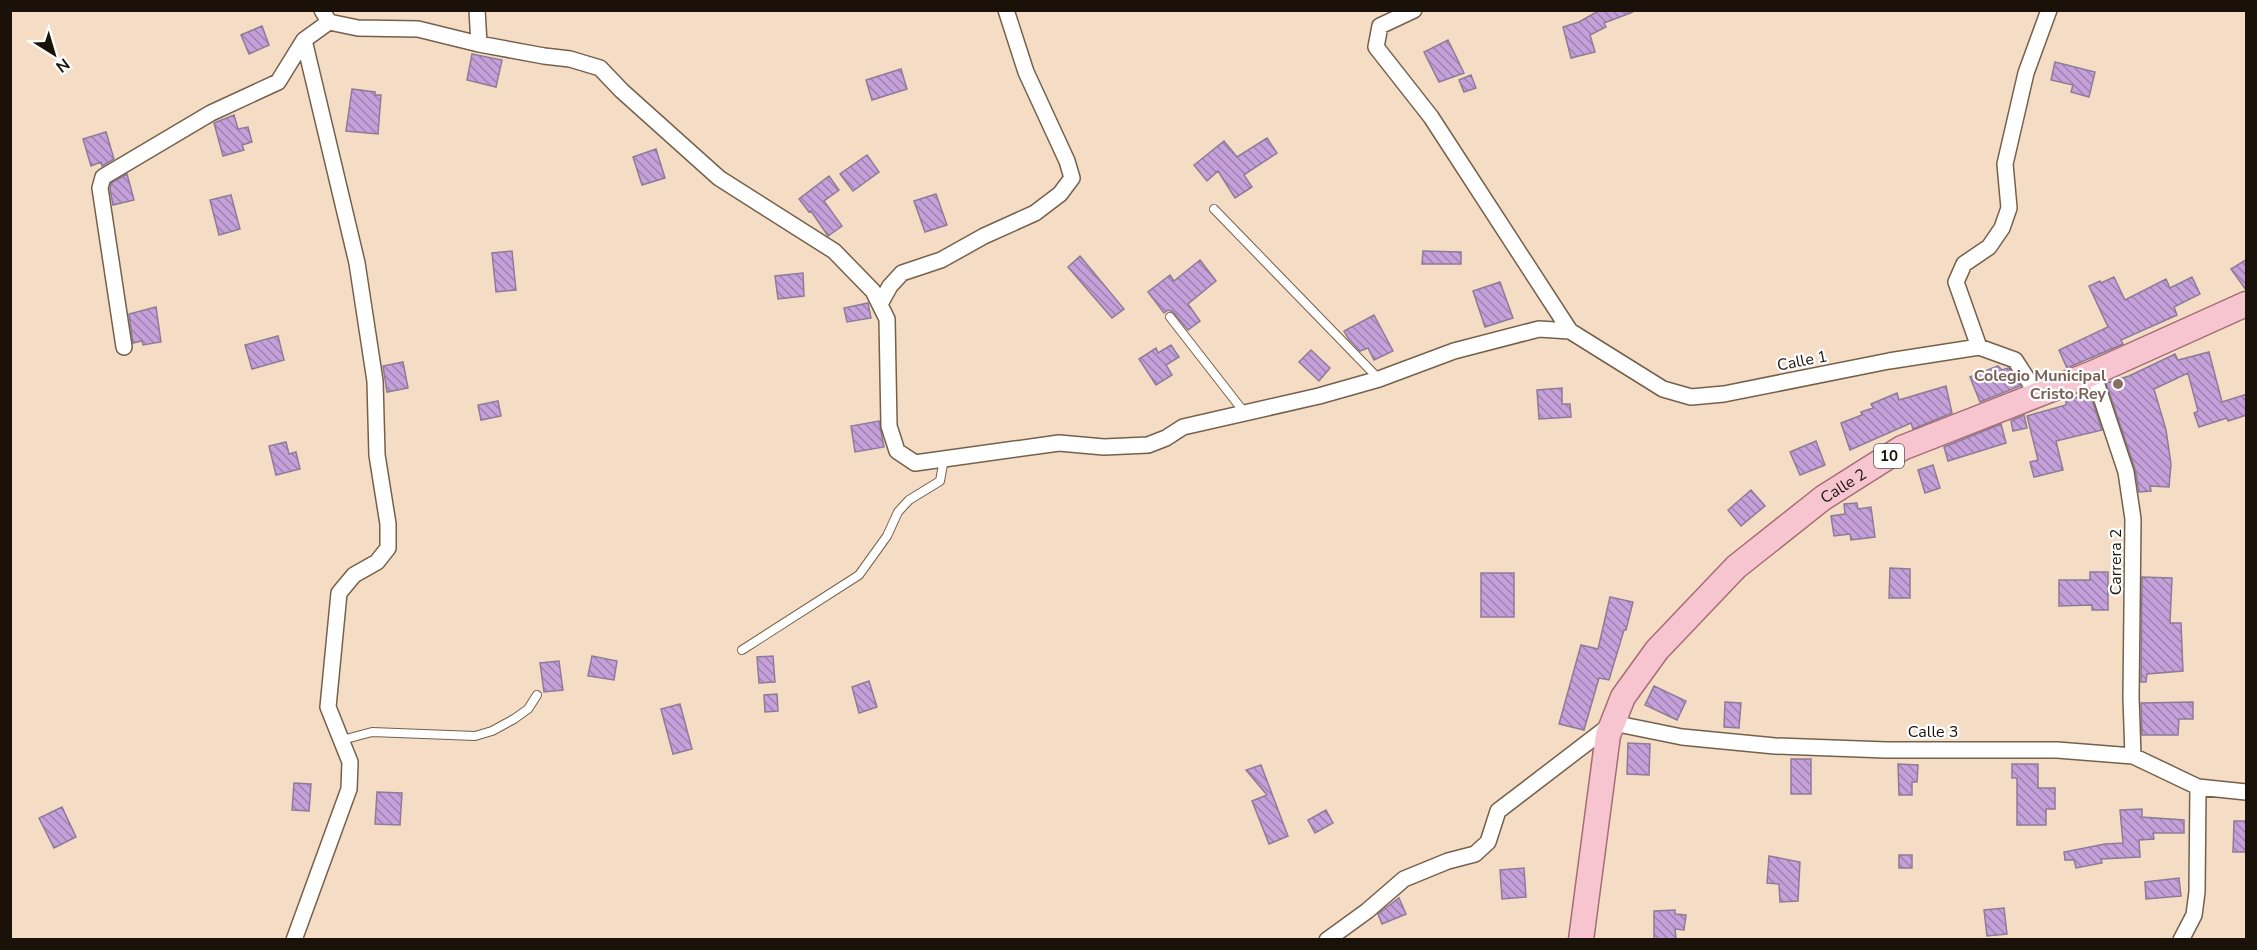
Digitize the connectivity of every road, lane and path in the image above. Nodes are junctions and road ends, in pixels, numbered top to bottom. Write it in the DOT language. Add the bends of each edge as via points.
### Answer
graph roads {
  1 [pos="477,10"];
  2 [pos="1006,10"];
  3 [pos="1414,10"];
  4 [pos="2049,10"];
  5 [pos="325,16"];
  6 [pos="304,40"];
  7 [pos="479,44"];
  8 [pos="1214,209"];
  9 [pos="880,304"];
  10 [pos="2247,304"];
  11 [pos="1170,316"];
  12 [pos="1570,330"];
  13 [pos="124,347"];
  14 [pos="1978,347"];
  15 [pos="2093,373"];
  16 [pos="1379,379"];
  17 [pos="2037,394"];
  18 [pos="1244,412"];
  19 [pos="944,459"];
  20 [pos="742,650"];
  21 [pos="537,695"];
  22 [pos="1613,723"];
  23 [pos="342,740"];
  24 [pos="2133,756"];
  25 [pos="2198,787"];
  26 [pos="2247,792"];
  27 [pos="294,939"];
  28 [pos="1327,939"];
  29 [pos="1581,939"];
  30 [pos="2181,939"];
  1 -- 7 [label="street"];
  2 -- 9 [label="street" via="1026,72 1072,178 1060,194 1035,213 941,260 902,273"];
  3 -- 12 [label="street" via="1380,26 1376,47 1431,117"];
  4 -- 14 [label="street" via="2026,73 2005,164 2008,208 2002,228 1989,247 1964,264 1956,282"];
  5 -- 6 [label="street"];
  5 -- 7 [label="street" via="358,28 418,29"];
  6 -- 13 [label="street" via="278,81 211,113 100,182"];
  6 -- 23 [label="street" via="357,263 375,381 377,456 388,524 388,548 377,562 354,575 339,594 328,707"];
  7 -- 9 [label="street" via="600,68 718,178 834,251 873,291"];
  8 -- 16 [label="lane"];
  9 -- 19 [label="street" via="887,319 889,426 897,451 915,463"];
  10 -- 15 [label="main road, Calle 2 / 10"];
  11 -- 18 [label="lane"];
  12 -- 14 [label="street, Calle 1" via="1663,389 1691,397"];
  12 -- 16 [label="street" via="1539,329 1507,337 1454,351"];
  14 -- 17 [label="street, Calle 1" via="2016,360"];
  15 -- 17 [label="main road, Calle 2 / 10"];
  15 -- 24 [label="street, Carrera 2" via="2126,472 2133,519"];
  16 -- 18 [label="street"];
  17 -- 22 [label="main road, Calle 2 / 10" via="1902,448 1823,498 1736,567 1657,650 1623,697"];
  18 -- 19 [label="street" via="1183,427 1148,446 1059,443"];
  19 -- 20 [label="lane" via="940,481 909,500 859,574"];
  21 -- 23 [label="lane" via="528,709 514,719 475,736 372,732"];
  22 -- 24 [label="street, Calle 3" via="1683,737 1775,746 2057,750"];
  22 -- 28 [label="street" via="1498,811 1488,842 1475,854 1404,879"];
  22 -- 29 [label="main road, 10" via="1608,735"];
  23 -- 27 [label="street" via="350,762 349,789"];
  24 -- 25 [label="street, Calle 3"];
  25 -- 26 [label="street, Calle 3"];
  25 -- 30 [label="street" via="2197,892 2194,915"];
}
